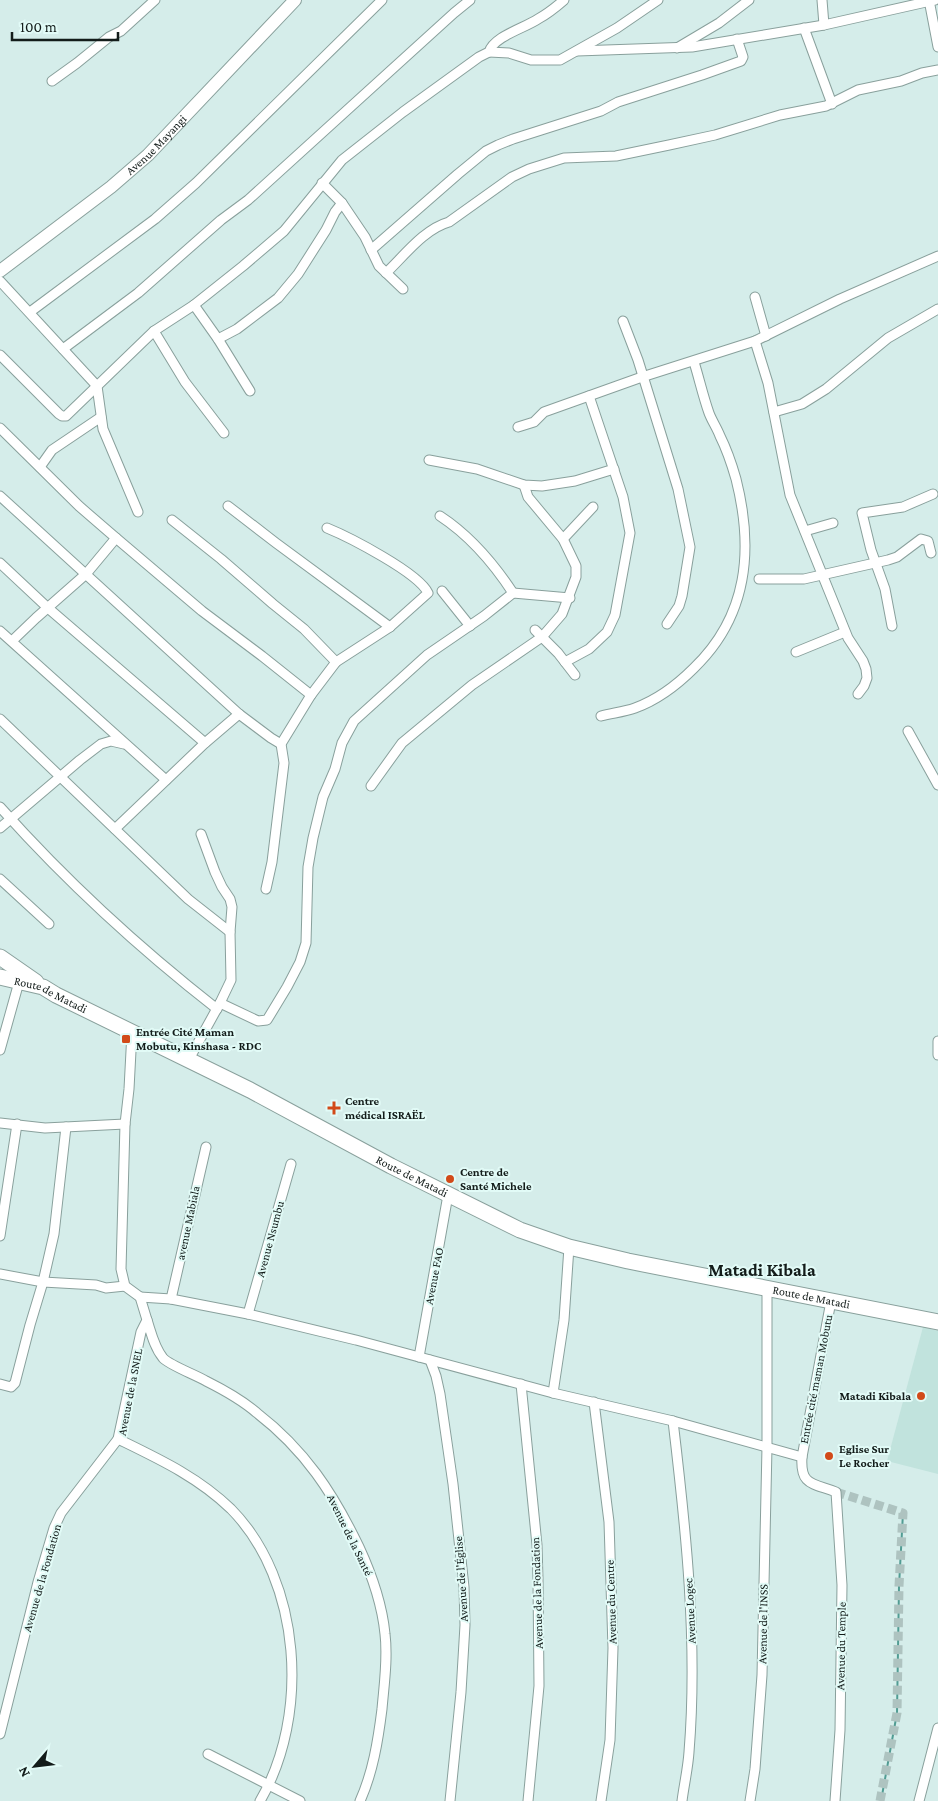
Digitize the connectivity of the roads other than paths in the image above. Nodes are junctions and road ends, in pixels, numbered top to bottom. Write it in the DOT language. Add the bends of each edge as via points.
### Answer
graph roads {
  1 [pos="154,0"];
  2 [pos="296,0"];
  3 [pos="382,0"];
  4 [pos="470,0"];
  5 [pos="564,0"];
  6 [pos="658,0"];
  7 [pos="749,0"];
  8 [pos="822,0"];
  9 [pos="931,1"];
  10 [pos="824,24"];
  11 [pos="804,28"];
  12 [pos="737,39"];
  13 [pos="938,47"];
  14 [pos="674,49"];
  15 [pos="489,52"];
  16 [pos="577,52"];
  17 [pos="938,70"];
  18 [pos="52,80"];
  19 [pos="832,104"];
  20 [pos="322,183"];
  21 [pos="342,203"];
  22 [pos="371,250"];
  23 [pos="938,256"];
  24 [pos="0,271"];
  25 [pos="386,273"];
  26 [pos="0,281"];
  27 [pos="403,288"];
  28 [pos="755,297"];
  29 [pos="194,305"];
  30 [pos="938,309"];
  31 [pos="30,312"];
  32 [pos="623,321"];
  33 [pos="154,331"];
  34 [pos="766,336"];
  35 [pos="218,339"];
  36 [pos="755,341"];
  37 [pos="63,349"];
  38 [pos="0,355"];
  39 [pos="694,362"];
  40 [pos="642,377"];
  41 [pos="97,386"];
  42 [pos="250,391"];
  43 [pos="589,396"];
  44 [pos="774,412"];
  45 [pos="101,417"];
  46 [pos="518,427"];
  47 [pos="0,428"];
  48 [pos="224,433"];
  49 [pos="430,460"];
  50 [pos="40,467"];
  51 [pos="614,469"];
  52 [pos="524,485"];
  53 [pos="934,494"];
  54 [pos="0,496"];
  55 [pos="228,506"];
  56 [pos="593,507"];
  57 [pos="138,512"];
  58 [pos="440,516"];
  59 [pos="172,520"];
  60 [pos="833,523"];
  61 [pos="326,528"];
  62 [pos="805,531"];
  63 [pos="116,538"];
  64 [pos="563,538"];
  65 [pos="931,553"];
  66 [pos="876,563"];
  67 [pos="0,564"];
  68 [pos="86,574"];
  69 [pos="822,576"];
  70 [pos="758,579"];
  71 [pos="442,590"];
  72 [pos="514,593"];
  73 [pos="570,598"];
  74 [pos="48,608"];
  75 [pos="667,624"];
  76 [pos="470,626"];
  77 [pos="892,626"];
  78 [pos="390,627"];
  79 [pos="535,630"];
  80 [pos="0,631"];
  81 [pos="845,632"];
  82 [pos="542,637"];
  83 [pos="12,641"];
  84 [pos="796,652"];
  85 [pos="336,662"];
  86 [pos="564,662"];
  87 [pos="575,675"];
  88 [pos="858,694"];
  89 [pos="310,695"];
  90 [pos="240,714"];
  91 [pos="601,716"];
  92 [pos="0,719"];
  93 [pos="908,731"];
  94 [pos="205,743"];
  95 [pos="281,744"];
  96 [pos="127,745"];
  97 [pos="61,776"];
  98 [pos="166,780"];
  99 [pos="938,785"];
  100 [pos="371,786"];
  101 [pos="0,808"];
  102 [pos="11,819"];
  103 [pos="0,828"];
  104 [pos="115,829"];
  105 [pos="201,834"];
  106 [pos="0,879"];
  107 [pos="266,889"];
  108 [pos="49,924"];
  109 [pos="230,932"];
  110 [pos="0,957"];
  111 [pos="0,977"];
  112 [pos="20,982"];
  113 [pos="43,987"];
  114 [pos="219,1006"];
  115 [pos="132,1032"];
  116 [pos="938,1041"];
  117 [pos="0,1050"];
  118 [pos="938,1055"];
  119 [pos="188,1060"];
  120 [pos="0,1123"];
  121 [pos="17,1124"];
  122 [pos="125,1124"];
  123 [pos="66,1127"];
  124 [pos="206,1147"];
  125 [pos="291,1164"];
  126 [pos="448,1195"];
  127 [pos="0,1236"];
  128 [pos="569,1246"];
  129 [pos="0,1274"];
  130 [pos="43,1282"];
  131 [pos="125,1286"];
  132 [pos="767,1288"];
  133 [pos="140,1297"];
  134 [pos="171,1299"];
  135 [pos="831,1301"];
  136 [pos="248,1314"];
  137 [pos="147,1320"];
  138 [pos="938,1322"];
  139 [pos="419,1357"];
  140 [pos="430,1360"];
  141 [pos="0,1384"];
  142 [pos="521,1384"];
  143 [pos="553,1393"];
  144 [pos="594,1402"];
  145 [pos="674,1421"];
  146 [pos="118,1439"];
  147 [pos="767,1447"];
  148 [pos="802,1457"];
  149 [pos="938,1728"];
  150 [pos="0,1734"];
  151 [pos="935,1753"];
  152 [pos="208,1754"];
  153 [pos="270,1785"];
  154 [pos="260,1801"];
  155 [pos="300,1801"];
  156 [pos="360,1801"];
  157 [pos="450,1801"];
  158 [pos="528,1801"];
  159 [pos="601,1801"];
  160 [pos="682,1801"];
  161 [pos="750,1801"];
  162 [pos="835,1801"];
  163 [pos="919,1801"];
  1 -- 18 [label="street" via="121,31"];
  2 -- 24 [label="street, Avenue Mayangi" via="148,155"];
  3 -- 31 [label="street" via="189,189"];
  4 -- 37 [label="street" via="248,200 138,293"];
  5 -- 15 [label="street" via="537,20 505,36"];
  6 -- 16 [label="street"];
  7 -- 14 [label="street" via="719,23"];
  8 -- 10 [label="street"];
  9 -- 10 [label="street"];
  9 -- 13 [label="street"];
  10 -- 11 [label="street"];
  11 -- 12 [label="street"];
  11 -- 19 [label="street"];
  12 -- 14 [label="street"];
  12 -- 22 [label="street" via="743,57 741,61 513,139 486,152"];
  14 -- 16 [label="street"];
  15 -- 16 [label="street" via="552,61"];
  15 -- 20 [label="street" via="367,138"];
  17 -- 19 [label="street" via="858,90"];
  19 -- 25 [label="street" via="627,155 564,158 529,170 512,177 448,222 428,232"];
  20 -- 21 [label="street"];
  20 -- 29 [label="street" via="284,231"];
  21 -- 22 [label="street"];
  21 -- 35 [label="street" via="298,274 278,298"];
  22 -- 25 [label="street"];
  23 -- 34 [label="street"];
  25 -- 27 [label="street"];
  26 -- 31 [label="street"];
  28 -- 34 [label="street"];
  29 -- 33 [label="street"];
  29 -- 35 [label="street"];
  30 -- 44 [label="street" via="888,338 826,389 802,404"];
  31 -- 37 [label="street"];
  32 -- 40 [label="street"];
  33 -- 41 [label="street"];
  33 -- 48 [label="street" via="185,382"];
  34 -- 36 [label="street"];
  35 -- 42 [label="street"];
  36 -- 39 [label="street"];
  36 -- 44 [label="street"];
  37 -- 41 [label="street"];
  38 -- 41 [label="street" via="62,416 66,416"];
  39 -- 40 [label="street"];
  39 -- 91 [label="street" via="709,414 736,480 744,550 740,592 719,640 683,679 641,706"];
  40 -- 43 [label="street"];
  40 -- 75 [label="street" via="678,489 690,547 682,596"];
  41 -- 45 [label="street"];
  43 -- 46 [label="street" via="544,412 534,422"];
  43 -- 51 [label="street"];
  44 -- 62 [label="street" via="790,494"];
  45 -- 50 [label="street" via="52,450"];
  45 -- 57 [label="street" via="107,442"];
  47 -- 50 [label="street"];
  49 -- 52 [label="street" via="477,468"];
  50 -- 63 [label="street"];
  51 -- 52 [label="street" via="542,486"];
  51 -- 86 [label="street" via="630,533 614,615 607,632 598,642"];
  52 -- 64 [label="street" via="528,497"];
  53 -- 66 [label="street" via="902,507 862,513"];
  54 -- 68 [label="street"];
  55 -- 78 [label="street"];
  56 -- 64 [label="street"];
  58 -- 72 [label="street" via="464,534"];
  59 -- 85 [label="street" via="304,628"];
  60 -- 62 [label="street"];
  61 -- 78 [label="street" via="413,575 428,591"];
  62 -- 69 [label="street"];
  63 -- 68 [label="street"];
  63 -- 89 [label="street" via="202,611"];
  64 -- 73 [label="street" via="576,566"];
  65 -- 66 [label="street" via="928,541 921,539 897,557"];
  66 -- 69 [label="street"];
  66 -- 77 [label="street"];
  67 -- 74 [label="street"];
  68 -- 74 [label="street"];
  68 -- 90 [label="street"];
  69 -- 70 [label="street"];
  69 -- 81 [label="street"];
  71 -- 76 [label="street"];
  72 -- 73 [label="street"];
  72 -- 76 [label="street"];
  73 -- 82 [label="street" via="562,614"];
  74 -- 83 [label="street"];
  74 -- 94 [label="street"];
  76 -- 114 [label="street" via="427,655 368,708 354,721 342,743 312,838 303,952 267,1020 258,1021"];
  78 -- 85 [label="street"];
  79 -- 82 [label="street"];
  80 -- 83 [label="street"];
  81 -- 84 [label="street"];
  81 -- 88 [label="street" via="866,669 867,678"];
  82 -- 86 [label="street"];
  82 -- 100 [label="street" via="444,707 402,744"];
  83 -- 96 [label="street"];
  85 -- 89 [label="street"];
  86 -- 87 [label="street"];
  89 -- 95 [label="street"];
  90 -- 94 [label="street"];
  90 -- 95 [label="street"];
  92 -- 97 [label="street"];
  93 -- 99 [label="street"];
  94 -- 98 [label="street"];
  95 -- 107 [label="street" via="284,763"];
  96 -- 97 [label="street" via="111,741 101,744"];
  96 -- 98 [label="street"];
  97 -- 102 [label="street"];
  97 -- 104 [label="street"];
  98 -- 104 [label="street"];
  101 -- 102 [label="street"];
  102 -- 103 [label="street"];
  102 -- 114 [label="street" via="93,904 148,953"];
  104 -- 109 [label="street" via="188,899"];
  105 -- 109 [label="street" via="230,899"];
  106 -- 108 [label="street"];
  109 -- 114 [label="street" via="231,980"];
  110 -- 113 [label="highway"];
  111 -- 112 [label="highway, Route de Matadi"];
  112 -- 113 [label="highway, Route de Matadi"];
  112 -- 117 [label="street"];
  113 -- 115 [label="highway, Route de Matadi"];
  114 -- 119 [label="street"];
  115 -- 119 [label="highway, Route de Matadi"];
  115 -- 122 [label="street"];
  116 -- 118 [label="street"];
  119 -- 126 [label="highway, Route de Matadi"];
  120 -- 121 [label="street"];
  121 -- 123 [label="street"];
  121 -- 127 [label="street"];
  122 -- 123 [label="street"];
  122 -- 131 [label="street" via="121,1268"];
  123 -- 130 [label="street" via="54,1234"];
  124 -- 134 [label="street, avenue Mabiala"];
  125 -- 136 [label="street, Avenue Nsumbu"];
  126 -- 128 [label="highway, Route de Matadi" via="520,1230"];
  126 -- 139 [label="street, Avenue FAO"];
  128 -- 132 [label="highway, Route de Matadi"];
  128 -- 143 [label="street" via="564,1320"];
  129 -- 130 [label="street"];
  130 -- 131 [label="street" via="106,1288"];
  130 -- 141 [label="street" via="15,1383 11,1387"];
  131 -- 133 [label="street"];
  132 -- 135 [label="highway, Route de Matadi"];
  132 -- 147 [label="street, Avenue de l'INSS"];
  133 -- 134 [label="street"];
  133 -- 137 [label="street"];
  134 -- 136 [label="street"];
  135 -- 138 [label="highway, Route de Matadi"];
  135 -- 148 [label="street, Entrée cité maman Mobutu"];
  136 -- 139 [label="street"];
  137 -- 146 [label="street, Avenue de la SNEL" via="141,1332"];
  137 -- 156 [label="street, Avenue de la Santé" via="164,1360 244,1403 280,1432 307,1460 330,1492 367,1564 378,1594 386,1635 386,1673 374,1760"];
  139 -- 140 [label="street"];
  140 -- 142 [label="street"];
  140 -- 157 [label="street, Avenue de l'Église" via="440,1394 464,1587 461,1692"];
  142 -- 143 [label="street"];
  142 -- 158 [label="street, Avenue de la Fondation" via="538,1579 539,1686"];
  143 -- 144 [label="street"];
  144 -- 145 [label="street"];
  144 -- 159 [label="street, Avenue du Centre" via="609,1522 613,1648 610,1740"];
  145 -- 147 [label="street"];
  145 -- 160 [label="street, Avenue Logec" via="693,1665 689,1753"];
  146 -- 150 [label="street, Avenue de la Fondation" via="61,1513 54,1528"];
  146 -- 153 [label="street, Avenue de la SNEL" via="184,1472 209,1490 247,1529 268,1566 286,1618 291,1662 290,1704 282,1749"];
  147 -- 148 [label="street"];
  147 -- 161 [label="street, Avenue de l'INSS" via="762,1675"];
  148 -- 162 [label="street, Avenue du Temple" via="801,1469 808,1482 836,1492 842,1585 840,1730"];
  149 -- 151 [label="street"];
  151 -- 163 [label="street"];
  152 -- 153 [label="street"];
  153 -- 154 [label="street, Avenue de la SNEL"];
  153 -- 155 [label="street"];
}
